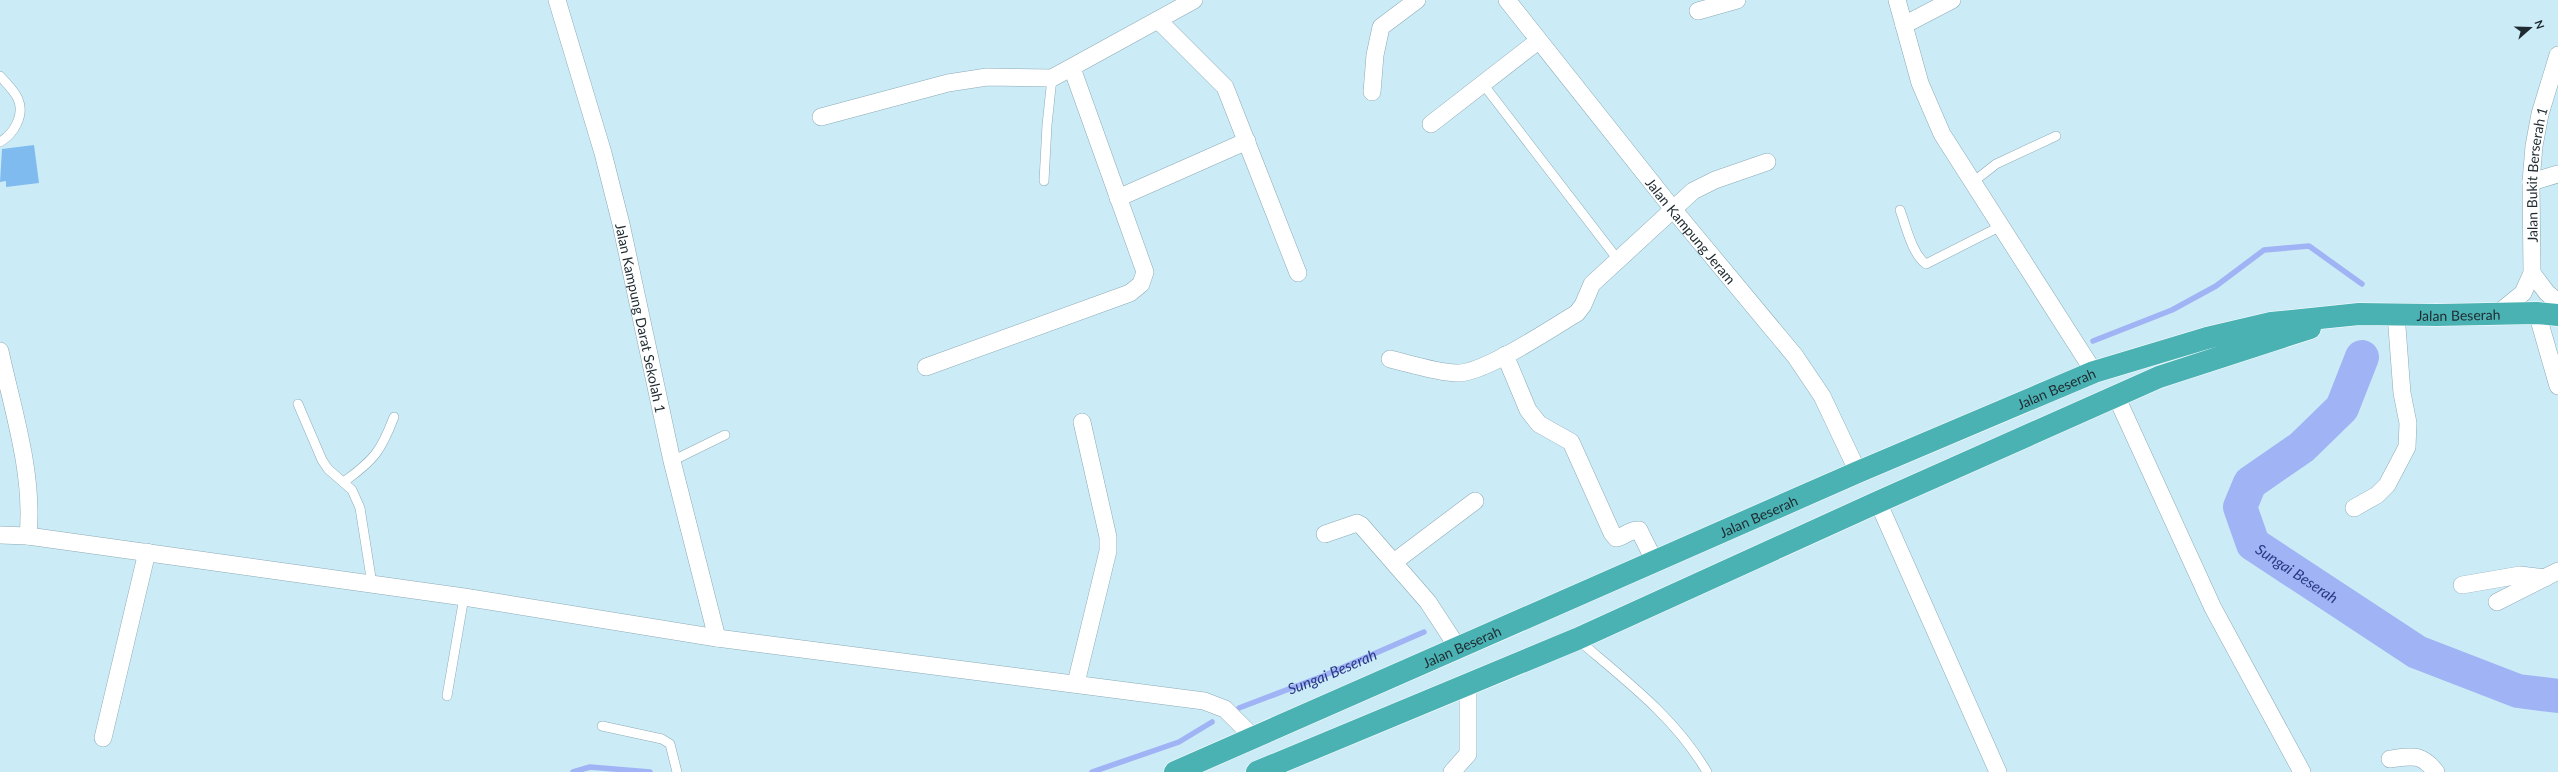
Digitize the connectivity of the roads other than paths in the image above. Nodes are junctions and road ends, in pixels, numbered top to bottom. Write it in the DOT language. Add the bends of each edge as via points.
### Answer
graph roads {
  1 [pos="556,0"];
  2 [pos="1194,0"];
  3 [pos="1417,0"];
  4 [pos="1507,0"];
  5 [pos="1737,0"];
  6 [pos="1897,0"];
  7 [pos="1952,0"];
  8 [pos="1698,11"];
  9 [pos="1159,20"];
  10 [pos="1904,25"];
  11 [pos="1538,41"];
  12 [pos="2558,55"];
  13 [pos="1072,68"];
  14 [pos="0,76"];
  15 [pos="1052,78"];
  16 [pos="1483,84"];
  17 [pos="1372,92"];
  18 [pos="821,116"];
  19 [pos="1431,124"];
  20 [pos="2056,136"];
  21 [pos="1248,141"];
  22 [pos="0,142"];
  23 [pos="1768,162"];
  24 [pos="2558,174"];
  25 [pos="1044,182"];
  26 [pos="1973,182"];
  27 [pos="2531,182"];
  28 [pos="1118,198"];
  29 [pos="1672,208"];
  30 [pos="1900,210"];
  31 [pos="2001,226"];
  32 [pos="1619,260"];
  33 [pos="1298,273"];
  34 [pos="2532,273"];
  35 [pos="2558,302"];
  36 [pos="2359,314"];
  37 [pos="2396,314"];
  38 [pos="2497,314"];
  39 [pos="2548,314"];
  40 [pos="0,351"];
  41 [pos="1504,355"];
  42 [pos="1390,359"];
  43 [pos="926,367"];
  44 [pos="2094,372"];
  45 [pos="2558,386"];
  46 [pos="2116,396"];
  47 [pos="298,404"];
  48 [pos="394,417"];
  49 [pos="1082,422"];
  50 [pos="725,435"];
  51 [pos="672,461"];
  52 [pos="1858,472"];
  53 [pos="345,481"];
  54 [pos="1475,501"];
  55 [pos="1878,502"];
  56 [pos="2354,508"];
  57 [pos="1325,534"];
  58 [pos="0,535"];
  59 [pos="28,536"];
  60 [pos="147,552"];
  61 [pos="1394,562"];
  62 [pos="1655,562"];
  63 [pos="2551,574"];
  64 [pos="372,584"];
  65 [pos="2462,586"];
  66 [pos="464,597"];
  67 [pos="2497,602"];
  68 [pos="717,638"];
  69 [pos="1577,639"];
  70 [pos="1458,648"];
  71 [pos="1076,683"];
  72 [pos="1468,685"];
  73 [pos="448,696"];
  74 [pos="602,726"];
  75 [pos="1253,737"];
  76 [pos="104,738"];
  77 [pos="1308,751"];
  78 [pos="1468,754"];
  79 [pos="2390,759"];
  80 [pos="1185,770"];
  81 [pos="677,772"];
  82 [pos="1257,772"];
  83 [pos="1279,772"];
  84 [pos="1452,772"];
  85 [pos="1469,772"];
  86 [pos="1707,772"];
  87 [pos="1998,772"];
  88 [pos="2302,772"];
  89 [pos="2436,772"];
  1 -- 51 [label="street, Jalan Kampung Darat Sekolah 1" via="603,153 621,224"];
  2 -- 9 [label="street"];
  3 -- 17 [label="street" via="1381,27 1374,55"];
  4 -- 11 [label="street, Jalan Kampung Jeram"];
  5 -- 8 [label="street"];
  6 -- 10 [label="street"];
  7 -- 10 [label="street"];
  9 -- 13 [label="street"];
  9 -- 21 [label="street" via="1225,87"];
  10 -- 26 [label="street" via="1920,83 1939,127"];
  11 -- 16 [label="street"];
  11 -- 29 [label="street, Jalan Kampung Jeram"];
  12 -- 27 [label="street, Jalan Bukit Berserah 1" via="2540,114"];
  13 -- 15 [label="street"];
  13 -- 28 [label="street"];
  14 -- 22 [label="lane" via="15,95 20,108 14,128"];
  15 -- 18 [label="street" via="987,77 948,83"];
  15 -- 25 [label="lane" via="1046,125"];
  16 -- 19 [label="street"];
  16 -- 32 [label="lane"];
  20 -- 26 [label="lane" via="1996,164"];
  21 -- 28 [label="street"];
  21 -- 33 [label="street"];
  23 -- 29 [label="street" via="1715,180 1693,191"];
  24 -- 27 [label="street"];
  26 -- 31 [label="street"];
  27 -- 34 [label="street, Jalan Bukit Berserah 1"];
  28 -- 43 [label="street" via="1145,272 1141,284 1130,293"];
  29 -- 32 [label="street"];
  29 -- 52 [label="street, Jalan Kampung Jeram" via="1799,362 1822,396"];
  30 -- 31 [label="lane" via="1916,252 1926,264"];
  31 -- 44 [label="street"];
  32 -- 41 [label="street" via="1592,284 1577,313"];
  34 -- 35 [label="street" via="2547,293"];
  34 -- 38 [label="street, Jalan Bukit Berserah 1" via="2523,293"];
  36 -- 37 [label="highway, Jalan Beserah"];
  36 -- 44 [label="highway, Jalan Beserah" via="2271,322 2207,338"];
  36 -- 46 [label="highway, Jalan Beserah" via="2196,365"];
  37 -- 38 [label="highway, Jalan Beserah"];
  37 -- 56 [label="street" via="2402,393 2408,423 2407,447 2387,485 2377,495"];
  38 -- 39 [label="highway, Jalan Beserah"];
  39 -- 45 [label="street"];
  40 -- 59 [label="street" via="26,470 31,510"];
  41 -- 42 [label="street" via="1472,372 1457,374"];
  41 -- 62 [label="street" via="1528,410 1539,424 1571,442 1612,533 1619,538 1639,530"];
  44 -- 52 [label="highway, Jalan Beserah"];
  46 -- 55 [label="highway, Jalan Beserah"];
  46 -- 88 [label="street" via="2212,608"];
  47 -- 53 [label="lane" via="315,448 328,469"];
  48 -- 53 [label="lane" via="383,446"];
  49 -- 71 [label="street" via="1108,537 1108,551"];
  50 -- 51 [label="lane"];
  51 -- 68 [label="street, Jalan Kampung Darat Sekolah 1"];
  52 -- 62 [label="highway, Jalan Beserah"];
  53 -- 64 [label="lane" via="360,508"];
  54 -- 61 [label="street"];
  55 -- 69 [label="highway, Jalan Beserah"];
  55 -- 87 [label="street"];
  57 -- 61 [label="street" via="1357,523"];
  58 -- 59 [label="street"];
  59 -- 60 [label="street"];
  60 -- 64 [label="street"];
  60 -- 76 [label="street"];
  61 -- 70 [label="street" via="1428,602"];
  62 -- 70 [label="highway, Jalan Beserah"];
  63 -- 65 [label="street" via="2520,574"];
  63 -- 67 [label="street"];
  64 -- 66 [label="street"];
  66 -- 68 [label="street"];
  66 -- 73 [label="lane"];
  68 -- 71 [label="street"];
  69 -- 72 [label="highway, Jalan Beserah"];
  69 -- 86 [label="lane" via="1656,706 1685,739"];
  70 -- 75 [label="highway, Jalan Beserah"];
  71 -- 75 [label="street" via="1204,701 1225,709"];
  72 -- 77 [label="highway, Jalan Beserah"];
  72 -- 78 [label="street"];
  74 -- 81 [label="lane" via="662,739 670,744"];
  75 -- 80 [label="highway, Jalan Beserah"];
  77 -- 82 [label="highway, Jalan Beserah"];
  77 -- 83 [label="highway"];
  78 -- 84 [label="street"];
  78 -- 85 [label="street"];
  79 -- 89 [label="street" via="2416,756 2429,763"];
}
